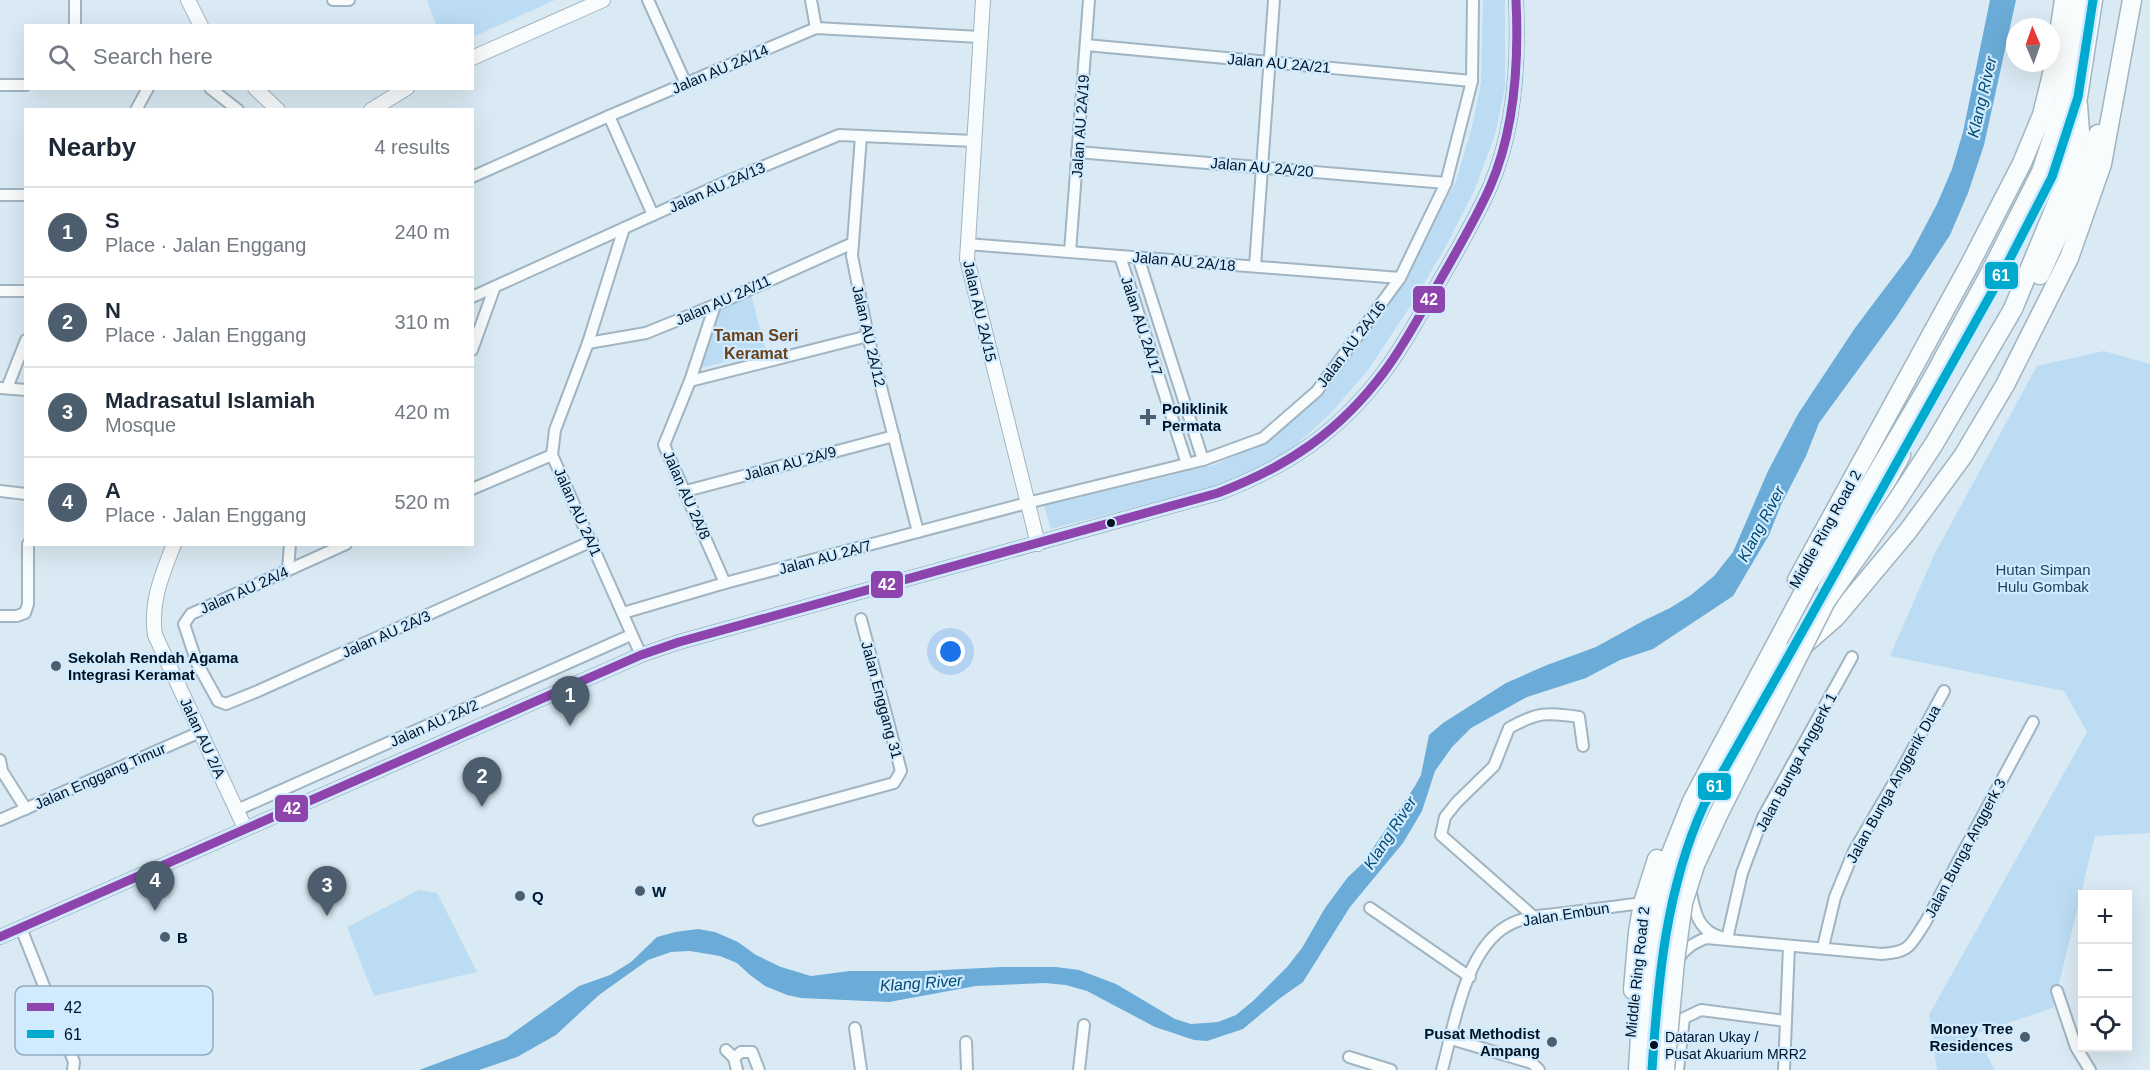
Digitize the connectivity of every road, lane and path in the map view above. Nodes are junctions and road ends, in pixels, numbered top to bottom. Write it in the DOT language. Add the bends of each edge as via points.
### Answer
graph roads {
  1 [pos="75,0"];
  2 [pos="188,0"];
  3 [pos="333,0"];
  4 [pos="349,0"];
  5 [pos="603,0"];
  6 [pos="648,0"];
  7 [pos="811,0"];
  8 [pos="983,0"];
  9 [pos="1089,0"];
  10 [pos="1274,0"];
  11 [pos="1473,0"];
  12 [pos="1516,0"];
  13 [pos="2064,0"];
  14 [pos="2080,0"];
  15 [pos="2092,0"];
  16 [pos="2132,0"];
  17 [pos="75,24"];
  18 [pos="200,24"];
  19 [pos="816,28"];
  20 [pos="980,37"];
  21 [pos="1086,45"];
  22 [pos="474,57"];
  23 [pos="1270,62"];
  24 [pos="1472,81"];
  25 [pos="686,84"];
  26 [pos="0,85"];
  27 [pos="24,85"];
  28 [pos="147,90"];
  29 [pos="213,90"];
  30 [pos="257,90"];
  31 [pos="403,90"];
  32 [pos="2078,97"];
  33 [pos="137,108"];
  34 [pos="235,108"];
  35 [pos="276,108"];
  36 [pos="374,108"];
  37 [pos="609,116"];
  38 [pos="2111,119"];
  39 [pos="861,136"];
  40 [pos="974,141"];
  41 [pos="1077,152"];
  42 [pos="1264,167"];
  43 [pos="474,176"];
  44 [pos="1446,183"];
  45 [pos="0,195"];
  46 [pos="24,195"];
  47 [pos="653,215"];
  48 [pos="624,228"];
  49 [pos="853,243"];
  50 [pos="967,244"];
  51 [pos="1070,252"];
  52 [pos="1119,256"];
  53 [pos="1138,257"];
  54 [pos="1255,266"];
  55 [pos="1400,278"];
  56 [pos="494,289"];
  57 [pos="0,291"];
  58 [pos="24,291"];
  59 [pos="474,296"];
  60 [pos="715,304"];
  61 [pos="2013,309"];
  62 [pos="868,336"];
  63 [pos="588,343"];
  64 [pos="24,344"];
  65 [pos="474,344"];
  66 [pos="690,381"];
  67 [pos="3,388"];
  68 [pos="24,390"];
  69 [pos="894,436"];
  70 [pos="552,454"];
  71 [pos="1203,460"];
  72 [pos="1187,464"];
  73 [pos="474,488"];
  74 [pos="0,491"];
  75 [pos="686,491"];
  76 [pos="24,494"];
  77 [pos="1027,503"];
  78 [pos="918,532"];
  79 [pos="592,542"];
  80 [pos="1038,544"];
  81 [pos="28,546"];
  82 [pos="173,546"];
  83 [pos="290,546"];
  84 [pos="342,546"];
  85 [pos="288,570"];
  86 [pos="725,583"];
  87 [pos="623,613"];
  88 [pos="0,616"];
  89 [pos="861,619"];
  90 [pos="631,635"];
  91 [pos="641,655"];
  92 [pos="1788,657"];
  93 [pos="1852,657"];
  94 [pos="197,663"];
  95 [pos="1944,691"];
  96 [pos="2033,723"];
  97 [pos="200,732"];
  98 [pos="1583,746"];
  99 [pos="0,760"];
  100 [pos="26,809"];
  101 [pos="237,810"];
  102 [pos="0,820"];
  103 [pos="759,820"];
  104 [pos="245,828"];
  105 [pos="1685,850"];
  106 [pos="1643,903"];
  107 [pos="1370,908"];
  108 [pos="1534,917"];
  109 [pos="21,928"];
  110 [pos="0,937"];
  111 [pos="1727,939"];
  112 [pos="1788,946"];
  113 [pos="1823,948"];
  114 [pos="1470,976"];
  115 [pos="44,986"];
  116 [pos="1658,987"];
  117 [pos="2057,991"];
  118 [pos="1786,1021"];
  119 [pos="1084,1024"];
  120 [pos="855,1028"];
  121 [pos="1451,1039"];
  122 [pos="966,1042"];
  123 [pos="726,1050"];
  124 [pos="71,1055"];
  125 [pos="734,1058"];
  126 [pos="1349,1058"];
  127 [pos="73,1070"];
  128 [pos="737,1070"];
  129 [pos="759,1070"];
  130 [pos="861,1070"];
  131 [pos="967,1070"];
  132 [pos="1079,1070"];
  133 [pos="1391,1070"];
  134 [pos="1442,1070"];
  135 [pos="1539,1070"];
  136 [pos="1627,1070"];
  137 [pos="1638,1070"];
  138 [pos="1652,1070"];
  139 [pos="1665,1070"];
  140 [pos="1678,1070"];
  141 [pos="1784,1070"];
  142 [pos="2090,1070"];
  1 -- 17 [label="street"];
  2 -- 18 [label="main road"];
  3 -- 4 [label="street"];
  5 -- 22 [label="main road"];
  6 -- 25 [label="street"];
  7 -- 19 [label="street"];
  8 -- 20 [label="main road, Jalan AU 2A/15"];
  9 -- 21 [label="street, Jalan AU 2A/19"];
  10 -- 23 [label="street"];
  11 -- 24 [label="street, Jalan AU 2A/16"];
  12 -- 80 [label="main road" via="1515,84 1491,185 1409,333 1357,405 1286,463 1254,479 1218,493"];
  13 -- 106 [label="highway, Middle Ring Road 2" via="2042,115 2022,163 1705,747 1679,801"];
  14 -- 137 [label="highway" via="2063,105 2041,172 1958,331 1808,584 1692,801 1668,861 1656,912 1642,1004"];
  15 -- 32 [label="highway, Middle Ring Road 2"];
  16 -- 38 [label="highway"];
  19 -- 20 [label="street, Jalan AU 2A/14"];
  19 -- 25 [label="street, Jalan AU 2A/14"];
  20 -- 40 [label="main road, Jalan AU 2A/15"];
  21 -- 23 [label="street, Jalan AU 2A/21"];
  21 -- 41 [label="street, Jalan AU 2A/19"];
  23 -- 24 [label="street, Jalan AU 2A/21"];
  23 -- 42 [label="street"];
  24 -- 44 [label="street, Jalan AU 2A/16"];
  25 -- 37 [label="street, Jalan AU 2A/14"];
  26 -- 27 [label="street"];
  28 -- 33 [label="street"];
  29 -- 34 [label="street"];
  30 -- 35 [label="main road"];
  31 -- 36 [label="main road"];
  32 -- 61 [label="highway" via="2080,132 2063,188"];
  32 -- 92 [label="highway, Middle Ring Road 2" via="2052,177 2025,230"];
  37 -- 43 [label="street, Jalan AU 2A/14"];
  37 -- 47 [label="street"];
  38 -- 61 [label="highway" via="2098,135 2081,186 2041,274"];
  38 -- 92 [label="highway" via="2102,164 2069,258 2005,385 1963,456 1908,531 1836,617"];
  39 -- 40 [label="street, Jalan AU 2A/13"];
  39 -- 47 [label="street, Jalan AU 2A/13" via="839,135 812,144"];
  39 -- 49 [label="street, Jalan AU 2A/12"];
  40 -- 50 [label="main road, Jalan AU 2A/15"];
  41 -- 42 [label="street, Jalan AU 2A/20"];
  41 -- 51 [label="street, Jalan AU 2A/19"];
  42 -- 44 [label="street, Jalan AU 2A/20"];
  42 -- 54 [label="street"];
  44 -- 55 [label="street, Jalan AU 2A/16"];
  45 -- 46 [label="street"];
  47 -- 48 [label="street, Jalan AU 2A/13"];
  48 -- 56 [label="street, Jalan AU 2A/13"];
  48 -- 63 [label="street, Jalan AU 2A/1"];
  49 -- 60 [label="street, Jalan AU 2A/11"];
  49 -- 62 [label="street, Jalan AU 2A/12" via="852,256"];
  50 -- 51 [label="street, Jalan AU 2A/18"];
  50 -- 77 [label="main road, Jalan AU 2A/15" via="972,285"];
  51 -- 52 [label="street, Jalan AU 2A/18"];
  52 -- 53 [label="street, Jalan AU 2A/18"];
  52 -- 72 [label="street, Jalan AU 2A/17"];
  53 -- 54 [label="street, Jalan AU 2A/18"];
  53 -- 71 [label="street, Jalan AU 2A/17"];
  54 -- 55 [label="street, Jalan AU 2A/18"];
  55 -- 71 [label="street, Jalan AU 2A/16" via="1317,391 1263,438"];
  56 -- 59 [label="street, Jalan AU 2A/13"];
  56 -- 65 [label="street"];
  57 -- 58 [label="street"];
  60 -- 63 [label="street, Jalan AU 2A/11" via="646,333"];
  60 -- 66 [label="street, Jalan AU 2A/8"];
  61 -- 139 [label="highway, bridge" via="1934,444 1826,601 1700,854 1683,903"];
  62 -- 66 [label="street"];
  62 -- 69 [label="street, Jalan AU 2A/12"];
  63 -- 70 [label="street, Jalan AU 2A/1" via="555,430"];
  64 -- 67 [label="street"];
  66 -- 75 [label="street, Jalan AU 2A/8" via="664,445"];
  67 -- 68 [label="street"];
  69 -- 75 [label="street, Jalan AU 2A/9"];
  69 -- 78 [label="street, Jalan AU 2A/12"];
  70 -- 73 [label="street"];
  70 -- 79 [label="street, Jalan AU 2A/1"];
  71 -- 72 [label="street, Jalan AU 2A/16"];
  72 -- 77 [label="street, Jalan AU 2A/16"];
  74 -- 76 [label="street"];
  75 -- 86 [label="street, Jalan AU 2A/8"];
  77 -- 78 [label="street, Jalan AU 2A/7"];
  77 -- 80 [label="main road, Jalan AU 2A/15"];
  78 -- 86 [label="street, Jalan AU 2A/7"];
  79 -- 87 [label="street, Jalan AU 2A/1"];
  79 -- 94 [label="street, Jalan AU 2A/3" via="226,704 218,701"];
  80 -- 91 [label="main road"];
  81 -- 88 [label="street" via="25,613"];
  82 -- 97 [label="main road, Jalan AU 2/A" via="156,591 153,624 159,647"];
  83 -- 85 [label="street"];
  84 -- 85 [label="street, Jalan AU 2A/4"];
  85 -- 94 [label="street, Jalan AU 2A/4" via="191,614 184,624"];
  86 -- 87 [label="street, Jalan AU 2A/7"];
  87 -- 90 [label="street, Jalan AU 2A/1"];
  89 -- 103 [label="street, Jalan Enggang 31" via="901,771 894,783"];
  90 -- 91 [label="street, Jalan AU 2A/1"];
  90 -- 101 [label="street, Jalan AU 2A/2"];
  91 -- 104 [label="main road"];
  92 -- 105 [label="highway, Middle Ring Road 2" via="1704,805"];
  93 -- 111 [label="street, Jalan Bunga Anggerk 1" via="1763,817 1742,873"];
  95 -- 113 [label="street, Jalan Bunga Anggerik Dua" via="1854,851 1835,897"];
  96 -- 113 [label="street, Jalan Bunga Anggerk 3" via="1908,948 1882,954"];
  97 -- 100 [label="street, Jalan Enggang Timur"];
  97 -- 101 [label="main road, Jalan AU 2/A"];
  98 -- 108 [label="street" via="1579,717 1551,713 1528,717 1509,728 1494,766 1445,817 1441,835"];
  99 -- 100 [label="street" via="2,771"];
  100 -- 102 [label="street, Jalan Enggang Timur"];
  101 -- 104 [label="main road, Jalan AU 2/A"];
  104 -- 109 [label="main road"];
  105 -- 111 [label="street" via="1690,891 1700,925"];
  105 -- 116 [label="highway, Middle Ring Road 2" via="1672,898"];
  106 -- 108 [label="street, Jalan Embun"];
  106 -- 136 [label="highway, Middle Ring Road 2"];
  107 -- 114 [label="street"];
  108 -- 114 [label="street, Jalan Embun" via="1508,925 1492,938 1479,954"];
  109 -- 110 [label="main road"];
  109 -- 115 [label="street"];
  111 -- 112 [label="street"];
  111 -- 116 [label="street" via="1706,938 1694,943 1683,951"];
  112 -- 113 [label="street"];
  112 -- 118 [label="street"];
  114 -- 121 [label="street, Jalan Embun"];
  116 -- 138 [label="highway, Middle Ring Road 2"];
  117 -- 142 [label="street" via="2076,1047"];
  118 -- 140 [label="street" via="1701,1010 1684,1018"];
  118 -- 141 [label="street"];
  119 -- 132 [label="street"];
  120 -- 130 [label="street"];
  121 -- 134 [label="street, Jalan Embun"];
  121 -- 135 [label="street" via="1533,1063"];
  122 -- 131 [label="street"];
  123 -- 125 [label="street"];
  124 -- 127 [label="street"];
  125 -- 128 [label="street"];
  125 -- 129 [label="street" via="741,1052 752,1052"];
  126 -- 133 [label="street"];
}
